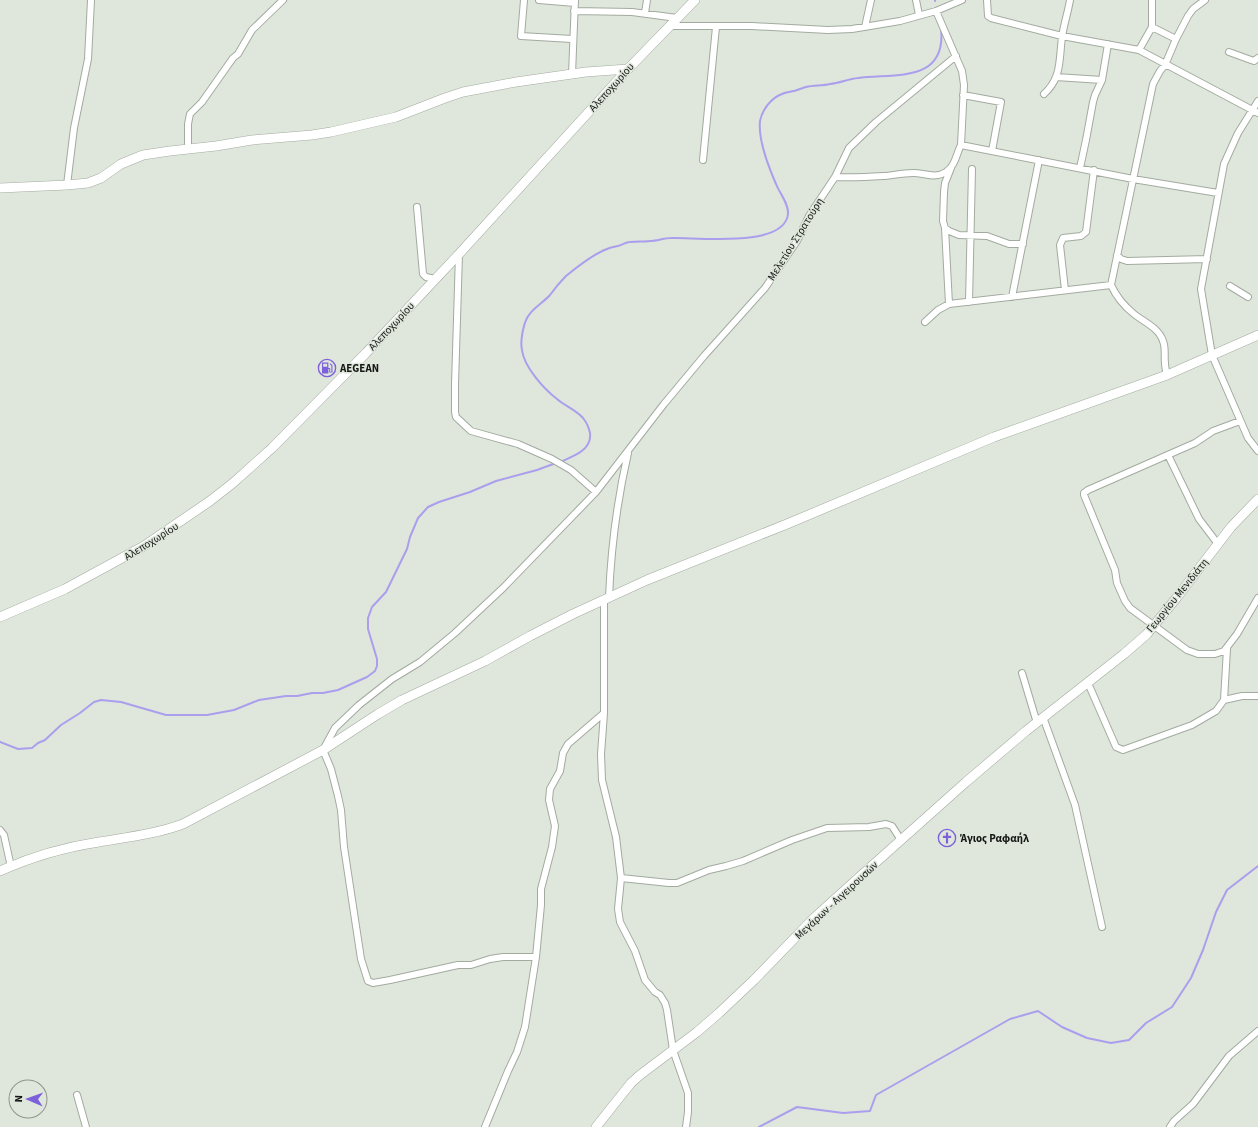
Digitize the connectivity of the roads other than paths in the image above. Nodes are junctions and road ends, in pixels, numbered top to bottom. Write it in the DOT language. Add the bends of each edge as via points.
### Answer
graph roads {
  1 [pos="92,0"];
  2 [pos="283,0"];
  3 [pos="524,0"];
  4 [pos="539,0"];
  5 [pos="647,0"];
  6 [pos="695,0"];
  7 [pos="871,0"];
  8 [pos="916,0"];
  9 [pos="962,0"];
  10 [pos="987,0"];
  11 [pos="1070,0"];
  12 [pos="1152,0"];
  13 [pos="1205,0"];
  14 [pos="575,1"];
  15 [pos="948,3"];
  16 [pos="574,11"];
  17 [pos="936,11"];
  18 [pos="645,13"];
  19 [pos="919,15"];
  20 [pos="677,18"];
  21 [pos="668,26"];
  22 [pos="1152,26"];
  23 [pos="716,27"];
  24 [pos="865,27"];
  25 [pos="1062,36"];
  26 [pos="572,39"];
  27 [pos="1176,39"];
  28 [pos="1108,44"];
  29 [pos="1139,50"];
  30 [pos="1229,52"];
  31 [pos="956,56"];
  32 [pos="1258,58"];
  33 [pos="1165,65"];
  34 [pos="628,69"];
  35 [pos="572,74"];
  36 [pos="1056,77"];
  37 [pos="1102,80"];
  38 [pos="1044,94"];
  39 [pos="963,95"];
  40 [pos="1258,100"];
  41 [pos="1255,112"];
  42 [pos="961,145"];
  43 [pos="188,149"];
  44 [pos="992,151"];
  45 [pos="703,160"];
  46 [pos="1039,160"];
  47 [pos="954,163"];
  48 [pos="1080,168"];
  49 [pos="972,169"];
  50 [pos="1094,170"];
  51 [pos="835,177"];
  52 [pos="1133,179"];
  53 [pos="67,185"];
  54 [pos="0,188"];
  55 [pos="1218,194"];
  56 [pos="417,207"];
  57 [pos="945,228"];
  58 [pos="970,236"];
  59 [pos="1023,244"];
  60 [pos="459,254"];
  61 [pos="1117,255"];
  62 [pos="1207,259"];
  63 [pos="435,279"];
  64 [pos="1111,285"];
  65 [pos="1230,286"];
  66 [pos="1065,290"];
  67 [pos="1012,297"];
  68 [pos="1248,297"];
  69 [pos="969,302"];
  70 [pos="949,304"];
  71 [pos="925,322"];
  72 [pos="1258,335"];
  73 [pos="1212,355"];
  74 [pos="1167,375"];
  75 [pos="1240,421"];
  76 [pos="1258,451"];
  77 [pos="628,452"];
  78 [pos="1168,455"];
  79 [pos="596,492"];
  80 [pos="1258,499"];
  81 [pos="1218,544"];
  82 [pos="606,598"];
  83 [pos="1258,598"];
  84 [pos="0,617"];
  85 [pos="1153,624"];
  86 [pos="1227,649"];
  87 [pos="1022,673"];
  88 [pos="1088,683"];
  89 [pos="1258,696"];
  90 [pos="1224,700"];
  91 [pos="604,713"];
  92 [pos="1040,720"];
  93 [pos="323,750"];
  94 [pos="0,830"];
  95 [pos="901,840"];
  96 [pos="10,867"];
  97 [pos="0,871"];
  98 [pos="621,878"];
  99 [pos="1102,927"];
  100 [pos="536,957"];
  101 [pos="1258,1031"];
  102 [pos="673,1050"];
  103 [pos="77,1095"];
  104 [pos="86,1127"];
  105 [pos="484,1127"];
  106 [pos="596,1127"];
  107 [pos="686,1127"];
  108 [pos="1170,1127"];
  1 -- 53 [label="street" via="88,59 74,128"];
  2 -- 43 [label="street" via="252,30 238,54 232,58 202,102 190,114"];
  3 -- 26 [label="street" via="521,36"];
  4 -- 14 [label="street"];
  5 -- 18 [label="street"];
  6 -- 20 [label="street, Αλεποχωρίου"];
  7 -- 24 [label="street"];
  8 -- 19 [label="street"];
  9 -- 15 [label="street"];
  10 -- 25 [label="street" via="988,16 991,18"];
  11 -- 25 [label="street"];
  12 -- 22 [label="street"];
  13 -- 27 [label="street" via="1193,9"];
  14 -- 16 [label="street"];
  15 -- 17 [label="street"];
  16 -- 18 [label="street"];
  16 -- 26 [label="street"];
  17 -- 19 [label="street"];
  17 -- 31 [label="street"];
  18 -- 20 [label="street"];
  19 -- 24 [label="street" via="900,22"];
  20 -- 21 [label="street, Αλεποχωρίου"];
  21 -- 23 [label="street"];
  21 -- 34 [label="street, Αλεποχωρίου"];
  22 -- 27 [label="street"];
  22 -- 29 [label="street"];
  23 -- 24 [label="street" via="834,30"];
  23 -- 45 [label="street"];
  25 -- 28 [label="street"];
  25 -- 36 [label="street"];
  26 -- 35 [label="street"];
  27 -- 33 [label="street"];
  28 -- 29 [label="street"];
  28 -- 37 [label="street"];
  29 -- 33 [label="street"];
  30 -- 32 [label="street" via="1254,61"];
  31 -- 39 [label="street" via="962,71"];
  31 -- 51 [label="street, Μελετίου Στρατούρη" via="853,144"];
  33 -- 41 [label="street"];
  33 -- 52 [label="street" via="1154,84"];
  34 -- 35 [label="street"];
  34 -- 60 [label="street, Αλεποχωρίου"];
  35 -- 43 [label="street" via="463,92 396,117 344,130"];
  36 -- 37 [label="street"];
  36 -- 38 [label="street" via="1053,85"];
  37 -- 48 [label="street" via="1095,95"];
  39 -- 42 [label="street"];
  39 -- 44 [label="street" via="1001,102"];
  40 -- 41 [label="street"];
  41 -- 55 [label="street" via="1238,133 1224,164"];
  42 -- 44 [label="street"];
  42 -- 47 [label="street"];
  43 -- 53 [label="street" via="139,156 94,181"];
  44 -- 46 [label="street"];
  46 -- 48 [label="street"];
  46 -- 59 [label="street"];
  47 -- 51 [label="street" via="946,172 933,176 912,173 859,178"];
  47 -- 57 [label="street" via="945,183"];
  48 -- 50 [label="street"];
  49 -- 58 [label="street"];
  50 -- 52 [label="street"];
  50 -- 66 [label="street" via="1086,232 1081,236 1063,238 1060,245"];
  51 -- 77 [label="street, Μελετίου Στρατούρη" via="765,288 699,362"];
  52 -- 55 [label="street"];
  52 -- 61 [label="street"];
  53 -- 54 [label="street"];
  55 -- 62 [label="street"];
  56 -- 63 [label="street" via="423,274"];
  57 -- 58 [label="street" via="959,235"];
  57 -- 70 [label="street"];
  58 -- 59 [label="street" via="987,236 1009,244"];
  58 -- 69 [label="street"];
  59 -- 67 [label="street"];
  60 -- 63 [label="street, Αλεποχωρίου"];
  60 -- 79 [label="street" via="456,417 471,431 518,444 552,459"];
  61 -- 62 [label="street" via="1126,261"];
  61 -- 64 [label="street"];
  62 -- 73 [label="street" via="1202,289"];
  63 -- 84 [label="street, Αλεποχωρίου" via="272,448 210,501 115,563 65,589"];
  64 -- 66 [label="street"];
  64 -- 74 [label="street" via="1127,308 1159,332 1164,341"];
  65 -- 68 [label="street"];
  66 -- 67 [label="street"];
  67 -- 69 [label="street"];
  69 -- 70 [label="street"];
  70 -- 71 [label="street"];
  72 -- 73 [label="street"];
  73 -- 74 [label="street"];
  73 -- 75 [label="street"];
  74 -- 82 [label="street" via="994,437"];
  75 -- 76 [label="street"];
  75 -- 78 [label="street"];
  77 -- 79 [label="street, Μελετίου Στρατούρη"];
  77 -- 82 [label="street"];
  78 -- 81 [label="street" via="1200,519"];
  78 -- 85 [label="street" via="1084,493 1125,601"];
  79 -- 93 [label="street, Μελετίου Στρατούρη" via="456,633 420,662 359,704 335,728"];
  80 -- 81 [label="street, Γεωργίου Μενιδιάτη"];
  81 -- 85 [label="street, Γεωργίου Μενιδιάτη"];
  82 -- 91 [label="street"];
  82 -- 93 [label="street" via="485,662 402,700"];
  83 -- 86 [label="street"];
  85 -- 86 [label="street" via="1192,652 1215,654"];
  85 -- 88 [label="street, Γεωργίου Μενιδιάτη" via="1135,645"];
  86 -- 90 [label="street"];
  87 -- 92 [label="street"];
  88 -- 90 [label="street" via="1116,747 1123,750 1192,725 1216,711"];
  88 -- 92 [label="street, Μεγάρων - Αιγειρουσών"];
  89 -- 90 [label="street"];
  91 -- 98 [label="street" via="602,780 616,837"];
  91 -- 100 [label="street" via="568,744 560,771 550,789 549,800 555,826 541,889"];
  92 -- 95 [label="street, Μεγάρων - Αιγειρουσών"];
  92 -- 99 [label="street" via="1075,805"];
  93 -- 96 [label="street" via="195,818 171,828 73,847"];
  93 -- 100 [label="street" via="340,803 361,959 368,981 373,983 390,980 503,957"];
  94 -- 96 [label="street" via="4,835"];
  95 -- 98 [label="street" via="892,826 886,824 869,827 833,827 677,883"];
  95 -- 102 [label="street, Μεγάρων - Αιγειρουσών" via="814,918 735,999"];
  96 -- 97 [label="street"];
  98 -- 102 [label="street" via="618,909 620,922 646,980 668,1010"];
  100 -- 105 [label="street" via="522,1040"];
  101 -- 108 [label="street" via="1229,1056 1193,1104"];
  102 -- 106 [label="street, Μεγάρων - Αιγειρουσών" via="631,1083"];
  102 -- 107 [label="street" via="688,1093"];
  103 -- 104 [label="street"];
}
